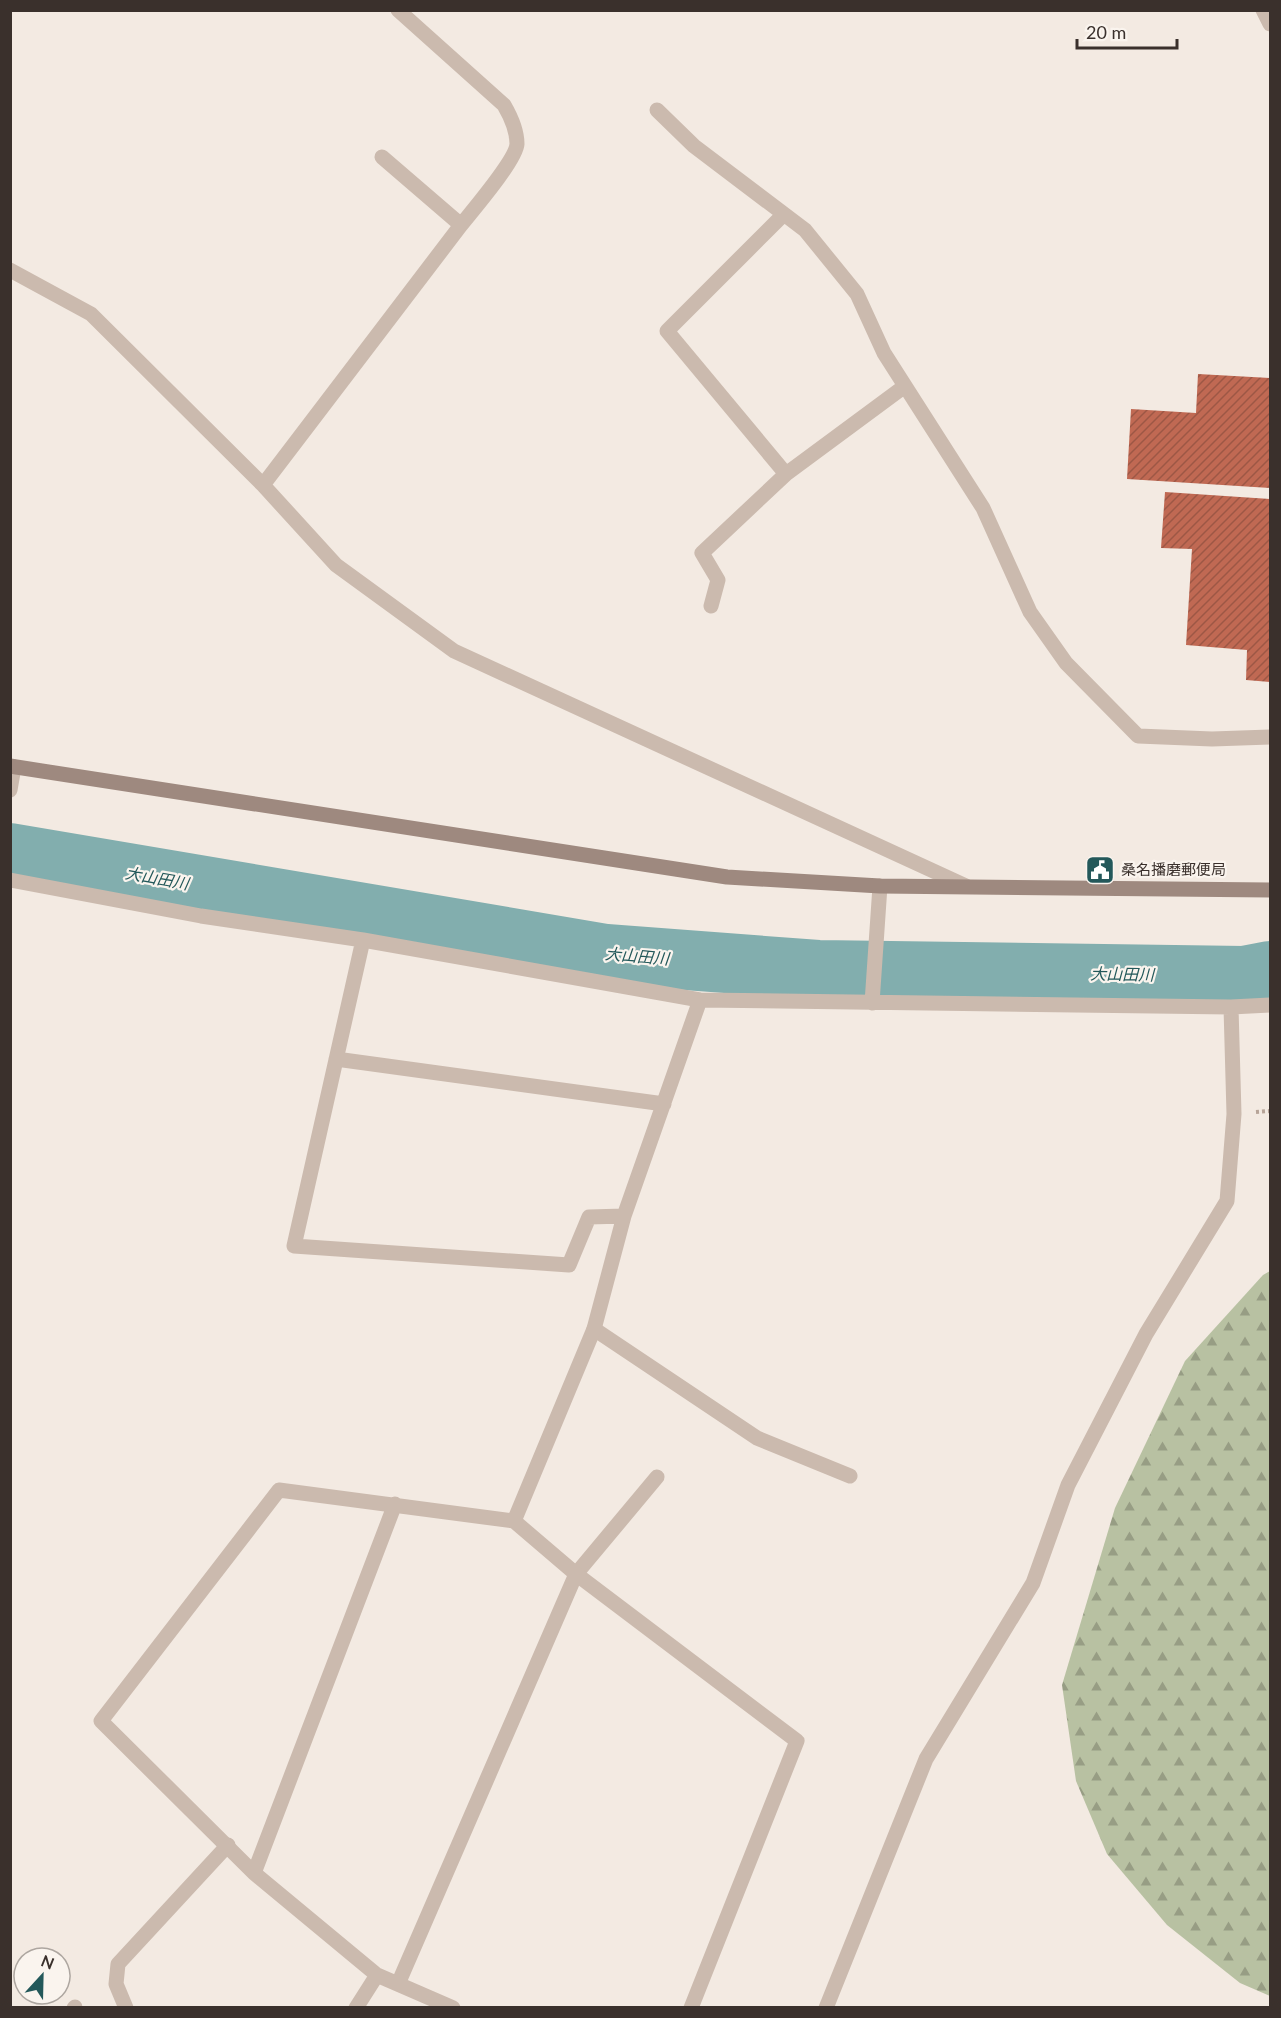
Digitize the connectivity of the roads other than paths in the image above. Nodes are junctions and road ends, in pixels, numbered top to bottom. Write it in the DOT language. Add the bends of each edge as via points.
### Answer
graph roads {
  1 [pos="398,10"];
  2 [pos="1263,10"];
  3 [pos="1270,24"];
  4 [pos="657,110"];
  5 [pos="382,157"];
  6 [pos="783,215"];
  7 [pos="461,225"];
  8 [pos="10,270"];
  9 [pos="905,386"];
  10 [pos="786,474"];
  11 [pos="263,485"];
  12 [pos="711,606"];
  13 [pos="1270,737"];
  14 [pos="12,767"];
  15 [pos="11,787"];
  16 [pos="10,880"];
  17 [pos="880,886"];
  18 [pos="966,886"];
  19 [pos="1270,890"];
  20 [pos="363,940"];
  21 [pos="873,996"];
  22 [pos="700,1000"];
  23 [pos="1270,1005"];
  24 [pos="1231,1007"];
  25 [pos="336,1059"];
  26 [pos="664,1104"];
  27 [pos="624,1216"];
  28 [pos="594,1329"];
  29 [pos="850,1476"];
  30 [pos="657,1477"];
  31 [pos="395,1504"];
  32 [pos="514,1521"];
  33 [pos="576,1574"];
  34 [pos="228,1845"];
  35 [pos="254,1873"];
  36 [pos="377,1975"];
  37 [pos="398,1984"];
  38 [pos="126,2007"];
  39 [pos="356,2007"];
  40 [pos="453,2007"];
  41 [pos="691,2007"];
  42 [pos="826,2007"];
  1 -- 7 [label="street" via="504,105 514,124 517,146 504,170"];
  2 -- 3 [label="street"];
  4 -- 6 [label="street" via="694,146"];
  5 -- 7 [label="street"];
  6 -- 9 [label="street" via="806,230 858,294 884,353"];
  6 -- 10 [label="street" via="666,331"];
  7 -- 11 [label="street"];
  8 -- 11 [label="street" via="91,314"];
  9 -- 10 [label="street"];
  9 -- 13 [label="street" via="983,508 1030,612 1066,663 1138,736"];
  10 -- 12 [label="street" via="702,553 718,580"];
  11 -- 18 [label="street" via="336,565 454,651"];
  14 -- 15 [label="street"];
  14 -- 17 [label="street" via="727,877"];
  16 -- 20 [label="street" via="201,916"];
  17 -- 18 [label="street"];
  17 -- 21 [label="street"];
  18 -- 19 [label="street"];
  20 -- 22 [label="street"];
  20 -- 25 [label="street"];
  21 -- 22 [label="street"];
  21 -- 24 [label="street"];
  22 -- 26 [label="street"];
  23 -- 24 [label="street"];
  24 -- 42 [label="street" via="1234,1114 1227,1201 1146,1334 1068,1485 1033,1583 926,1759"];
  25 -- 26 [label="street"];
  25 -- 27 [label="street" via="294,1246 569,1265 589,1217"];
  26 -- 27 [label="street"];
  27 -- 28 [label="street"];
  28 -- 29 [label="street" via="757,1438"];
  28 -- 32 [label="street"];
  30 -- 33 [label="street"];
  31 -- 32 [label="street"];
  31 -- 34 [label="street" via="279,1490 101,1721"];
  31 -- 35 [label="street"];
  32 -- 33 [label="street"];
  33 -- 37 [label="street"];
  33 -- 41 [label="street" via="797,1741"];
  34 -- 35 [label="street"];
  34 -- 38 [label="street" via="118,1964 116,1984"];
  35 -- 36 [label="street"];
  36 -- 37 [label="street"];
  36 -- 39 [label="street"];
  37 -- 40 [label="street"];
}
